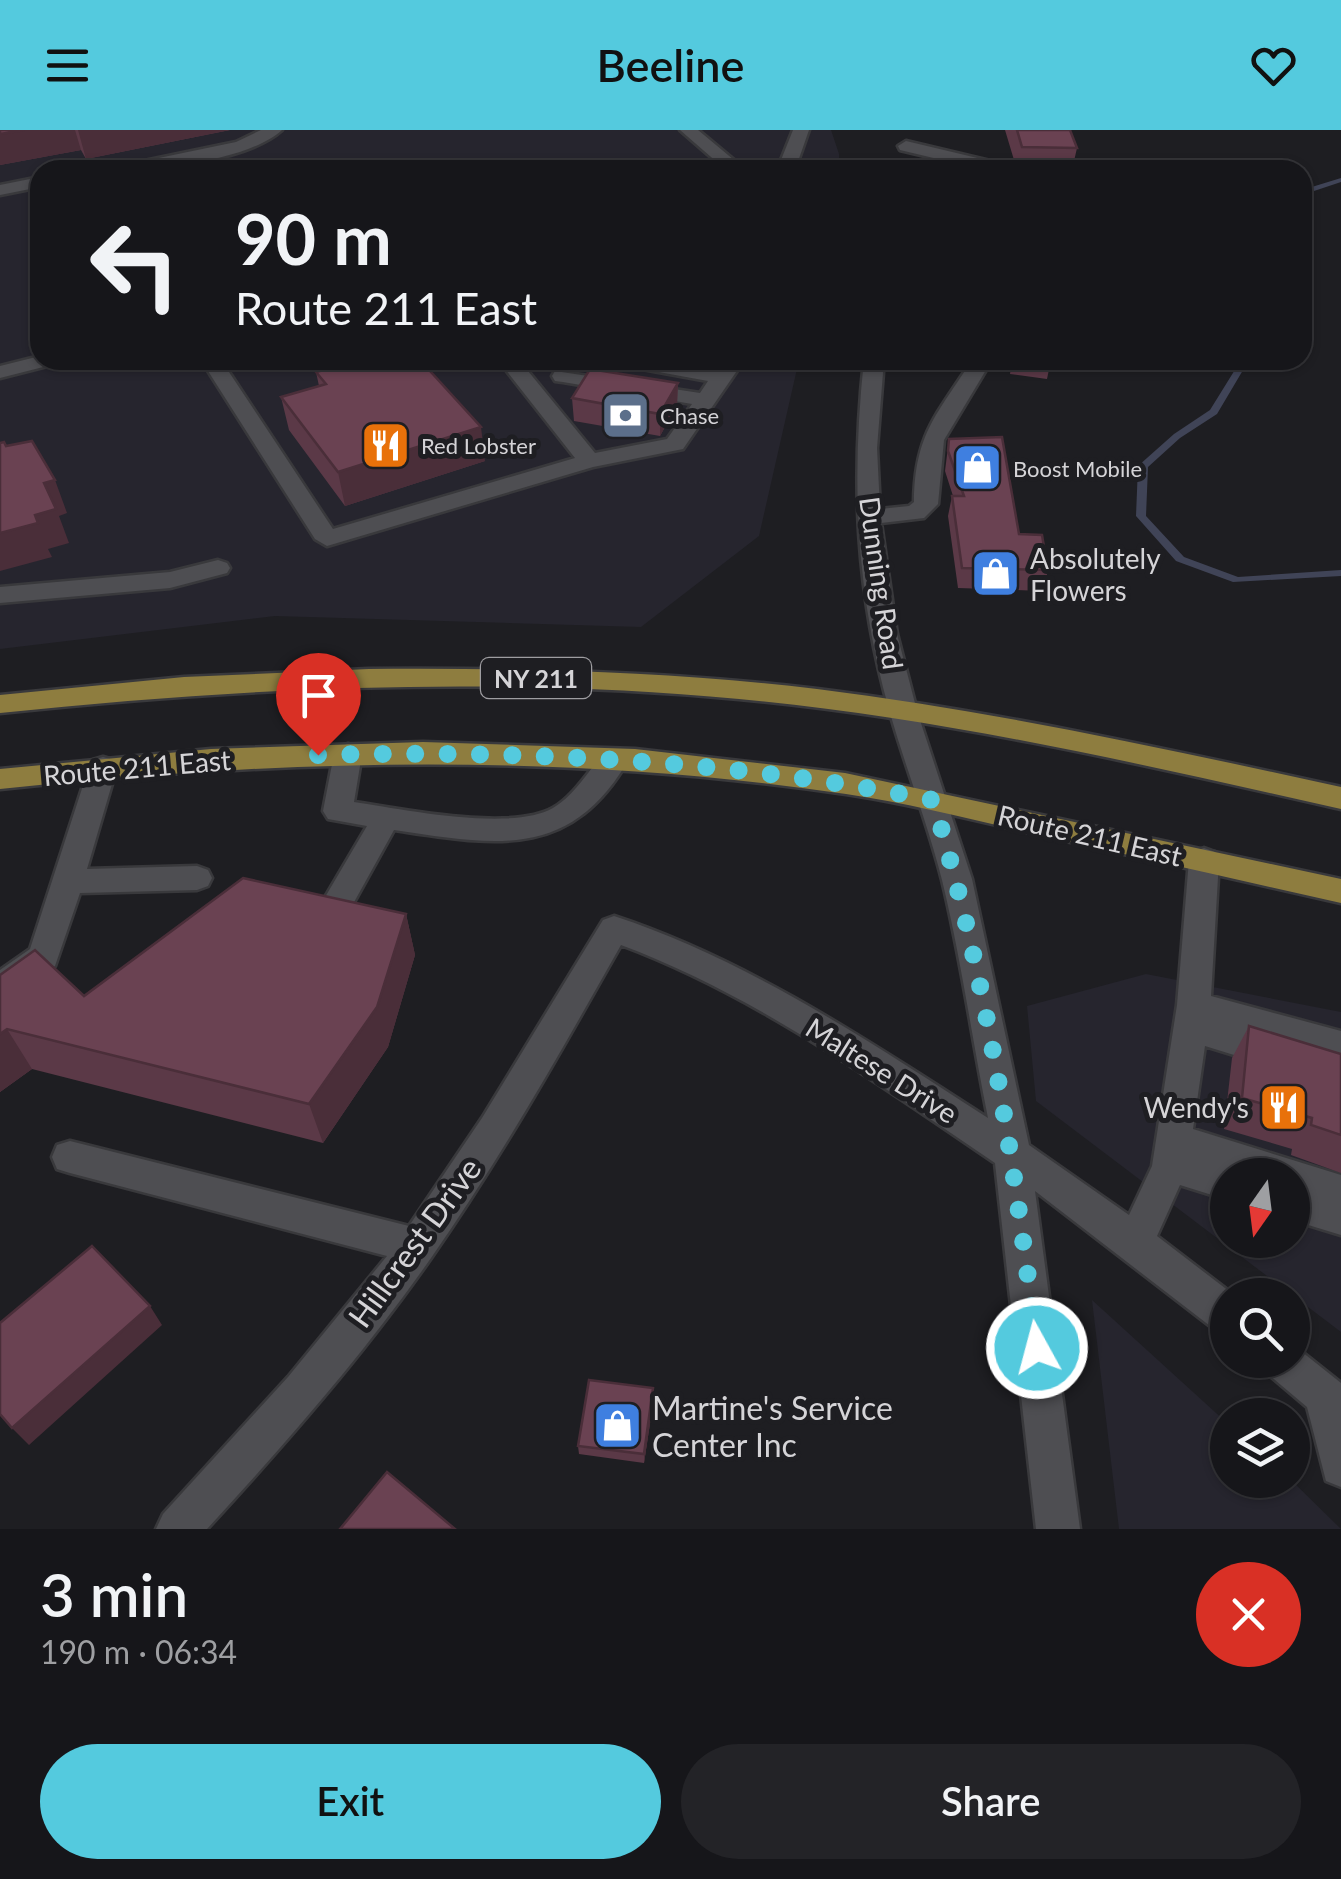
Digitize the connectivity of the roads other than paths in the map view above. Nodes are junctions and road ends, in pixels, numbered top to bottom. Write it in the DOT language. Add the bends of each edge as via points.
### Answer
graph roads {
  1 [pos="274,130"];
  2 [pos="688,130"];
  3 [pos="801,130"];
  4 [pos="904,138"];
  5 [pos="174,160"];
  6 [pos="725,160"];
  7 [pos="790,160"];
  8 [pos="973,160"];
  9 [pos="30,184"];
  10 [pos="0,190"];
  11 [pos="30,364"];
  12 [pos="217,370"];
  13 [pos="516,370"];
  14 [pos="587,370"];
  15 [pos="727,370"];
  16 [pos="873,370"];
  17 [pos="975,370"];
  18 [pos="0,372"];
  19 [pos="563,376"];
  20 [pos="528,384"];
  21 [pos="705,400"];
  22 [pos="589,461"];
  23 [pos="868,517"];
  24 [pos="218,568"];
  25 [pos="0,595"];
  26 [pos="0,704"];
  27 [pos="904,711"];
  28 [pos="348,754"];
  29 [pos="615,759"];
  30 [pos="103,767"];
  31 [pos="0,779"];
  32 [pos="1341,798"];
  33 [pos="933,800"];
  34 [pos="386,817"];
  35 [pos="1204,860"];
  36 [pos="197,878"];
  37 [pos="67,882"];
  38 [pos="1341,891"];
  39 [pos="338,904"];
  40 [pos="614,929"];
  41 [pos="0,988"];
  42 [pos="1193,1017"];
  43 [pos="1341,1045"];
  44 [pos="1341,1073"];
  45 [pos="1012,1150"];
  46 [pos="1172,1152"];
  47 [pos="70,1157"];
  48 [pos="1210,1160"];
  49 [pos="1210,1173"];
  50 [pos="1310,1182"];
  51 [pos="1341,1192"];
  52 [pos="1310,1209"];
  53 [pos="1341,1218"];
  54 [pos="1137,1239"];
  55 [pos="417,1246"];
  56 [pos="1210,1299"];
  57 [pos="1304,1378"];
  58 [pos="1333,1402"];
  59 [pos="1341,1466"];
  60 [pos="178,1529"];
  61 [pos="1058,1529"];
  1 -- 5 [label="street" via="241,146"];
  2 -- 6 [label="street"];
  3 -- 7 [label="street"];
  4 -- 8 [label="street"];
  9 -- 10 [label="street"];
  11 -- 18 [label="street"];
  12 -- 22 [label="street" via="327,539"];
  13 -- 20 [label="street"];
  14 -- 19 [label="street"];
  15 -- 21 [label="street"];
  16 -- 23 [label="street, Dunning Road"];
  17 -- 23 [label="street" via="930,438 926,504 916,513"];
  19 -- 20 [label="street"];
  19 -- 21 [label="street"];
  20 -- 22 [label="street"];
  21 -- 22 [label="street" via="675,444"];
  23 -- 27 [label="street, Dunning Road" via="884,634"];
  24 -- 25 [label="street" via="170,580"];
  26 -- 27 [label="main road, NY 211" via="167,686 419,675 690,686"];
  27 -- 32 [label="main road, NY 211"];
  27 -- 33 [label="street, Dunning Road"];
  28 -- 29 [label="main road, Route 211 East"];
  28 -- 30 [label="main road, Route 211 East"];
  28 -- 34 [label="street" via="338,811"];
  29 -- 33 [label="main road, Route 211 East" via="777,773"];
  29 -- 34 [label="street" via="566,815 539,829"];
  30 -- 31 [label="main road, Route 211 East"];
  30 -- 37 [label="street"];
  33 -- 35 [label="main road, Route 211 East"];
  33 -- 45 [label="street, Dunning Road" via="957,879"];
  34 -- 39 [label="street"];
  35 -- 38 [label="main road, Route 211 East"];
  35 -- 42 [label="street"];
  36 -- 37 [label="street"];
  37 -- 41 [label="street" via="44,957"];
  40 -- 45 [label="street, Maltese Drive" via="758,993"];
  40 -- 55 [label="street, Hillcrest Drive"];
  42 -- 43 [label="street"];
  42 -- 44 [label="street"];
  42 -- 46 [label="street"];
  45 -- 54 [label="street, Maltese Drive"];
  45 -- 61 [label="street, Dunning Road"];
  46 -- 48 [label="street"];
  46 -- 49 [label="street"];
  46 -- 54 [label="street"];
  47 -- 55 [label="street"];
  50 -- 51 [label="street"];
  52 -- 53 [label="street"];
  54 -- 56 [label="street, Maltese Drive"];
  55 -- 60 [label="street, Hillcrest Drive" via="276,1424"];
  57 -- 58 [label="street"];
  58 -- 59 [label="street"];
}
